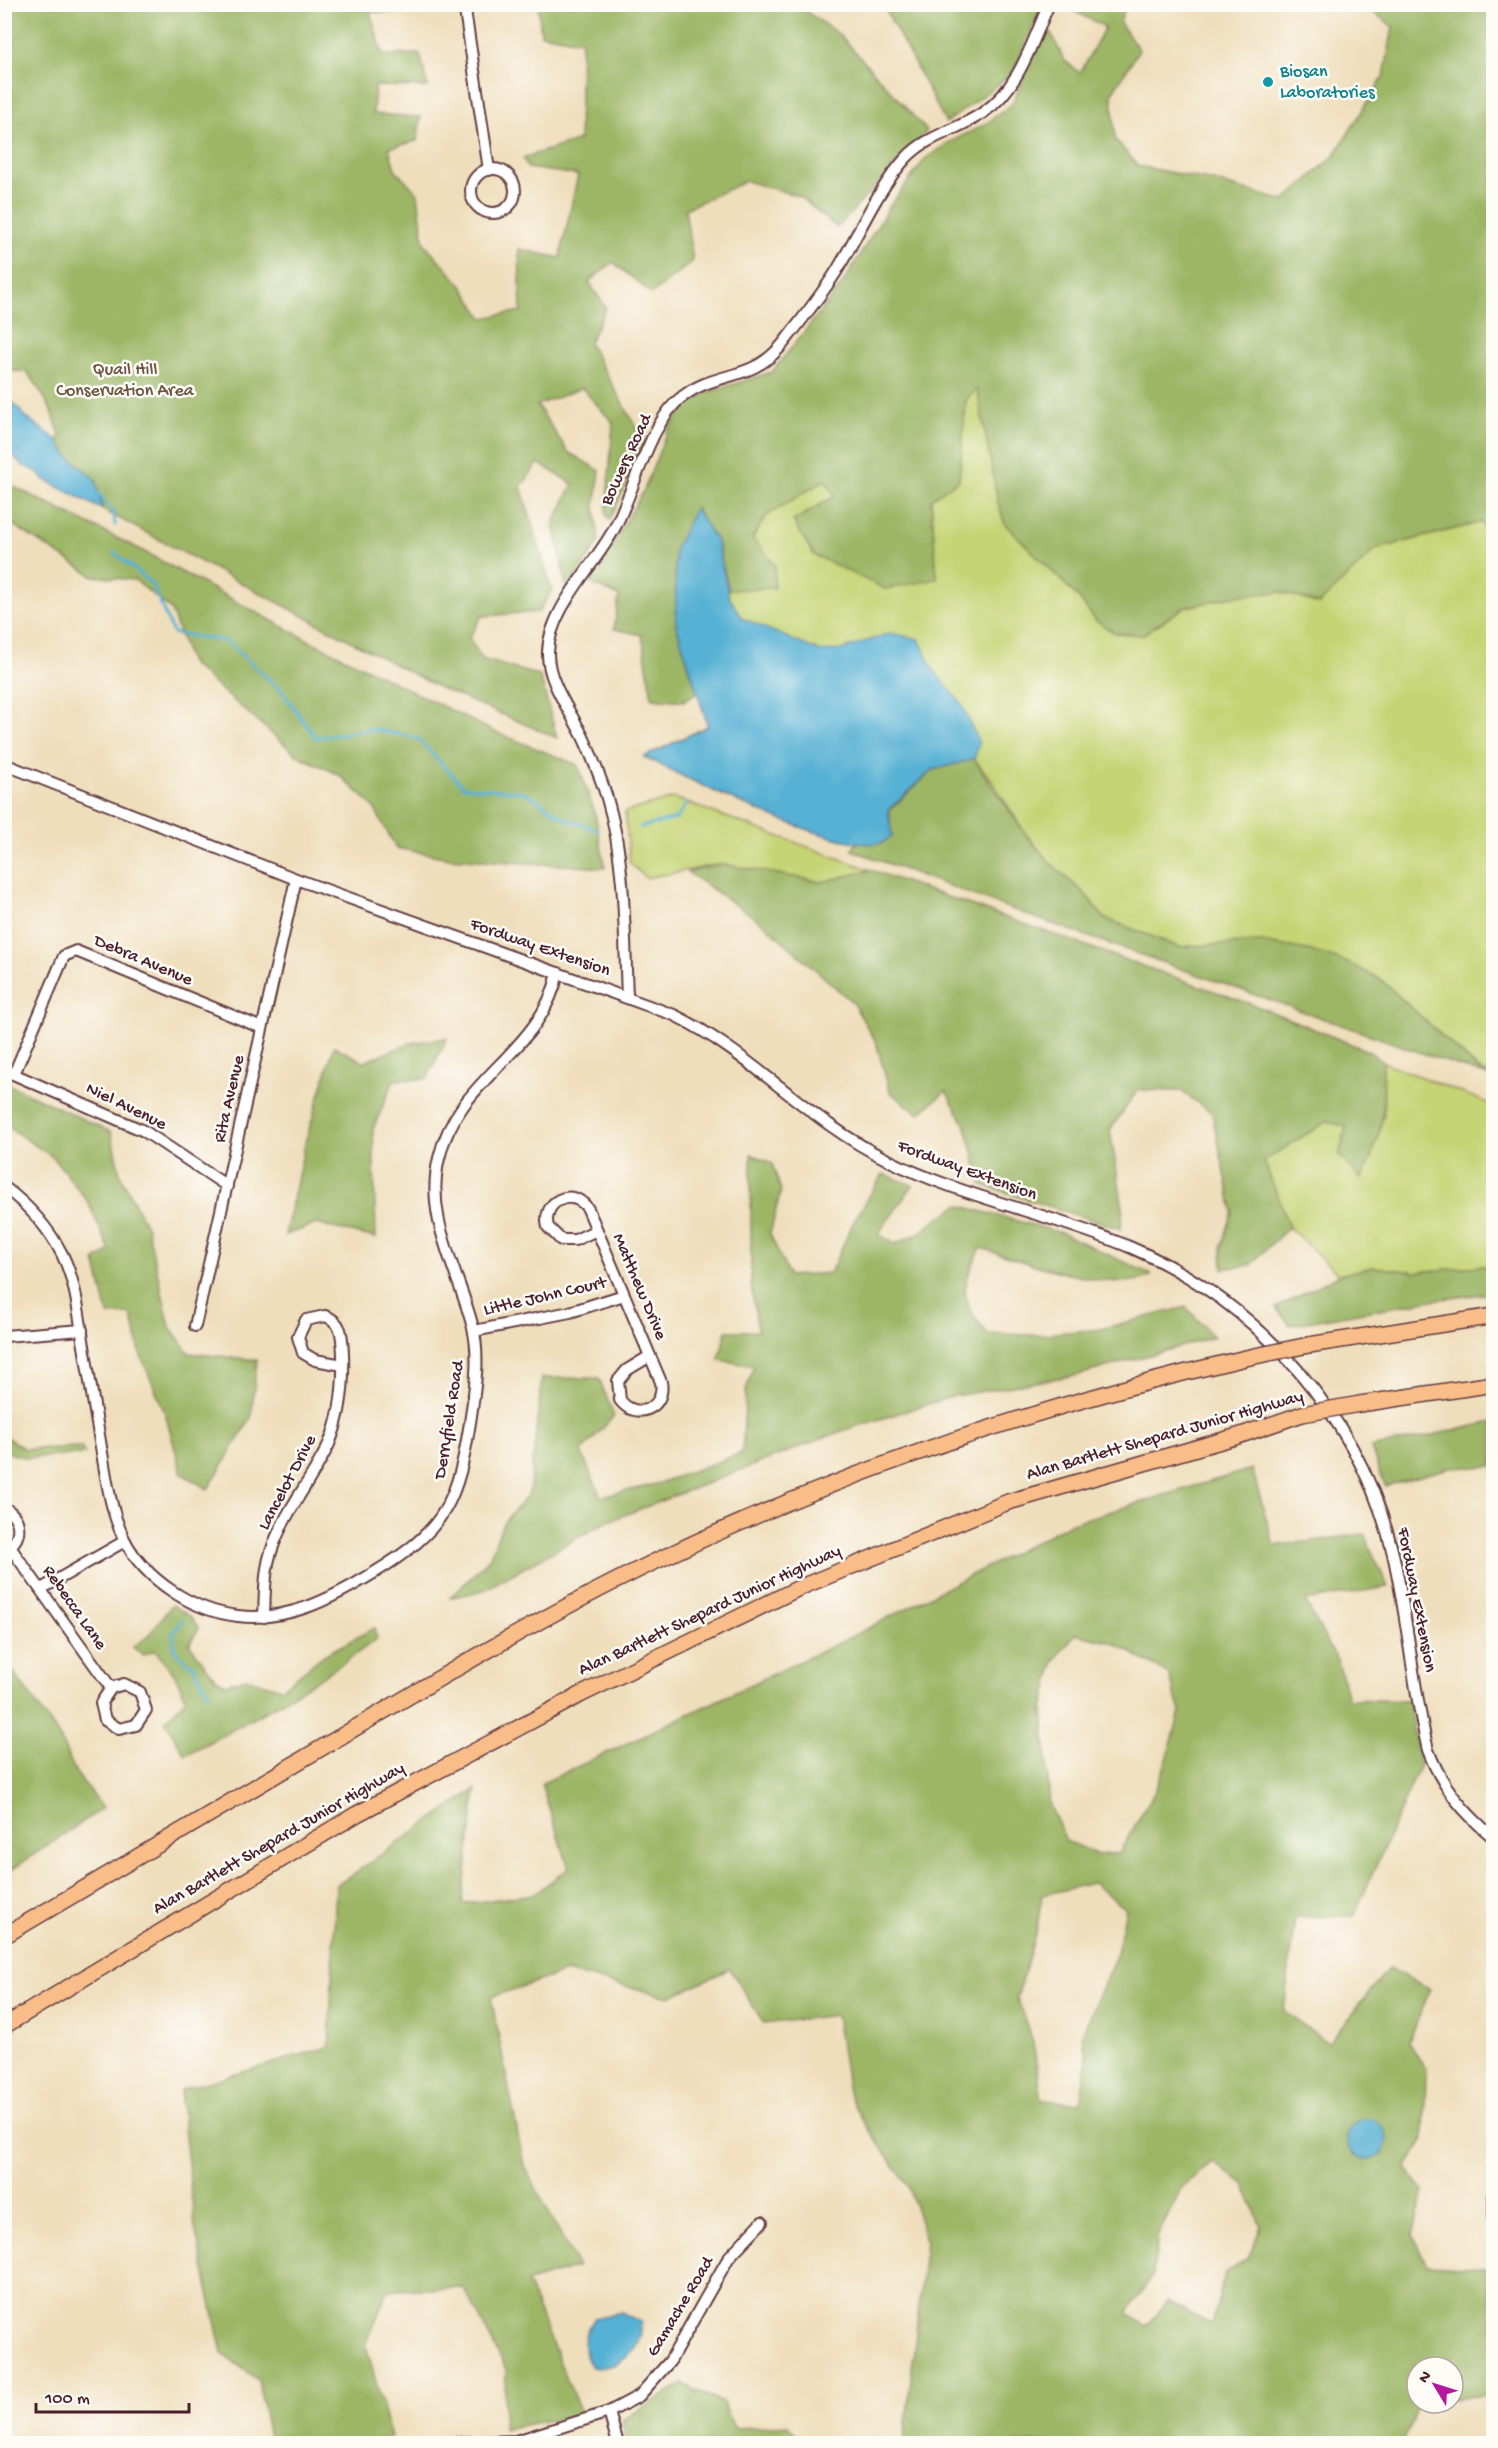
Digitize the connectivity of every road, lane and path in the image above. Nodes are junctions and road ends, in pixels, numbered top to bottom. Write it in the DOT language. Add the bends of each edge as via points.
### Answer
graph roads {
  1 [pos="464,4"];
  2 [pos="1049,4"];
  3 [pos="489,170"];
  4 [pos="4,764"];
  5 [pos="296,879"];
  6 [pos="558,973"];
  7 [pos="627,996"];
  8 [pos="262,1028"];
  9 [pos="9,1072"];
  10 [pos="227,1186"];
  11 [pos="4,1187"];
  12 [pos="597,1230"];
  13 [pos="624,1294"];
  14 [pos="1494,1316"];
  15 [pos="195,1326"];
  16 [pos="82,1330"];
  17 [pos="474,1331"];
  18 [pos="4,1336"];
  19 [pos="650,1356"];
  20 [pos="343,1365"];
  21 [pos="1494,1384"];
  22 [pos="4,1508"];
  23 [pos="125,1541"];
  24 [pos="7,1549"];
  25 [pos="42,1589"];
  26 [pos="264,1617"];
  27 [pos="111,1688"];
  28 [pos="1494,1838"];
  29 [pos="4,1936"];
  30 [pos="4,2026"];
  31 [pos="1494,2141"];
  32 [pos="762,2222"];
  33 [pos="1494,2258"];
  34 [pos="609,2412"];
  35 [pos="414,2444"];
  36 [pos="618,2444"];
  1 -- 3 [label="street"];
  2 -- 7 [label="street, Bowers Road" via="1018,75 984,112 927,141 892,174 834,274 768,361 744,374 700,385 674,404 660,423 614,530 571,594 551,633 549,668 605,792 620,850"];
  3 -- 3 [label="street" via="476,177 472,195 479,208 497,213 512,202 514,187 507,174"];
  4 -- 5 [label="street, Fordway Extension"];
  5 -- 6 [label="street, Fordway Extension"];
  5 -- 8 [label="street, Rita Avenue"];
  6 -- 7 [label="street, Fordway Extension"];
  6 -- 17 [label="street, Derryfield Road" via="539,1022 463,1103 439,1155 435,1179 439,1226"];
  7 -- 28 [label="street, Fordway Extension" via="674,1015 721,1041 824,1122 885,1159 1152,1258 1224,1300 1270,1339 1309,1382 1332,1415 1374,1495 1400,1586 1428,1750 1455,1802"];
  8 -- 9 [label="street, Debra Avenue" via="70,951 64,956"];
  8 -- 10 [label="street, Rita Avenue"];
  9 -- 10 [label="street, Niel Avenue" via="144,1131"];
  10 -- 15 [label="street, Rita Avenue"];
  11 -- 16 [label="street, Derryfield Road" via="33,1212 61,1252"];
  12 -- 12 [label="street, Matthew Drive" via="585,1205 573,1197 559,1199 547,1213 548,1227 561,1240 575,1240"];
  12 -- 13 [label="street, Matthew Drive"];
  13 -- 17 [label="street, Little John Court" via="570,1312"];
  13 -- 19 [label="street, Matthew Drive"];
  14 -- 29 [label="highway, bridge" via="1309,1345 1102,1393 970,1433 822,1488 694,1543 489,1649"];
  16 -- 18 [label="street"];
  16 -- 23 [label="street, Derryfield Road" via="109,1492"];
  17 -- 26 [label="street, Derryfield Road" via="476,1374 463,1467 452,1501 434,1527 393,1562 333,1596 298,1611"];
  19 -- 19 [label="street, Matthew Drive" via="627,1370 618,1381 620,1400 631,1410 646,1411 660,1397 661,1382"];
  20 -- 20 [label="street, Lancelot Drive" via="342,1336 337,1323 320,1316 306,1320 298,1336 303,1353 315,1360"];
  20 -- 26 [label="street, Lancelot Drive" via="340,1406 329,1444 271,1550"];
  21 -- 30 [label="highway, Alan Bartlett Shepard Junior Highway, bridge" via="1302,1414 1008,1502 801,1587 580,1695 357,1815"];
  22 -- 24 [label="street, Rebecca Lane" via="16,1518 19,1527 16,1540"];
  23 -- 25 [label="street"];
  23 -- 26 [label="street, Derryfield Road" via="158,1580 182,1597 224,1614"];
  24 -- 25 [label="street, Rebecca Lane"];
  25 -- 27 [label="street, Rebecca Lane"];
  27 -- 27 [label="street" via="129,1685 143,1696 146,1710 136,1725 119,1729 105,1720 101,1703"];
  31 -- 33 [label="street"];
  32 -- 34 [label="street, Gamache Road" via="729,2257 656,2380 639,2396"];
  34 -- 35 [label="street, Gamache Road" via="516,2440"];
  34 -- 36 [label="street"];
}
